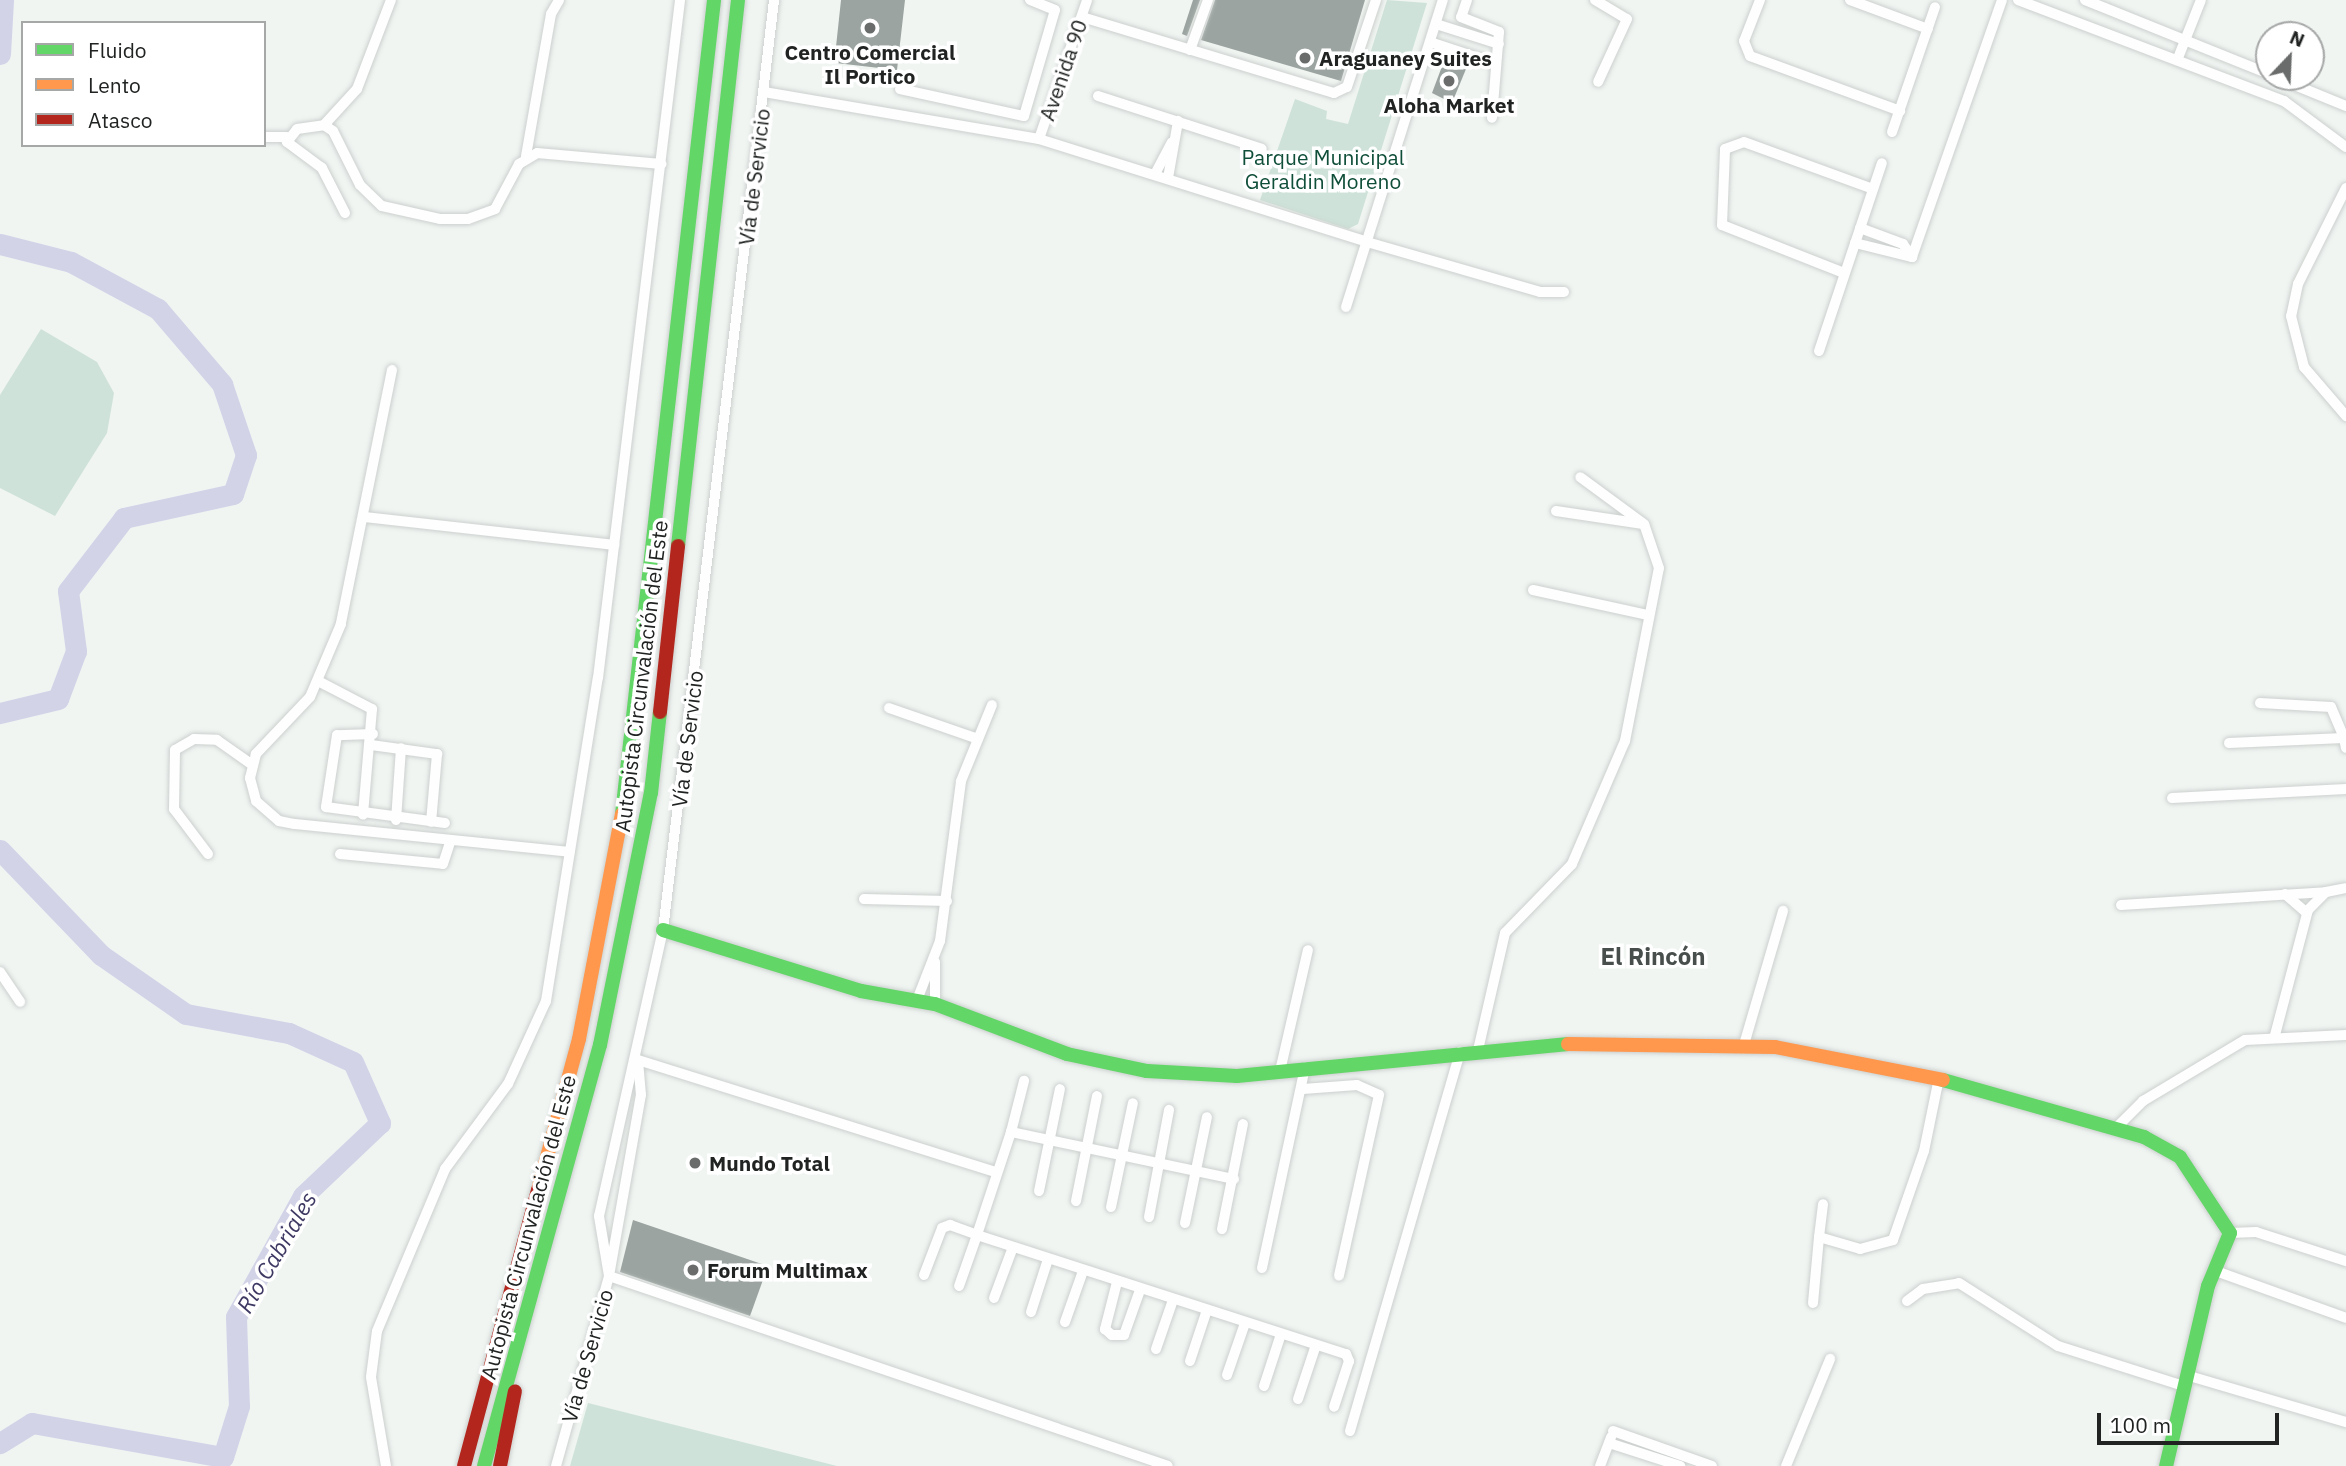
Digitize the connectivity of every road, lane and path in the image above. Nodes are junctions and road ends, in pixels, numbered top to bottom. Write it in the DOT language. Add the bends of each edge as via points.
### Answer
graph roads {
  1 [pos="391,0"];
  2 [pos="559,0"];
  3 [pos="680,0"];
  4 [pos="713,0"];
  5 [pos="738,0"];
  6 [pos="774,0"];
  7 [pos="1030,0"];
  8 [pos="1087,0"];
  9 [pos="1208,0"];
  10 [pos="1376,0"];
  11 [pos="1443,0"];
  12 [pos="1467,0"];
  13 [pos="1595,0"];
  14 [pos="1760,0"];
  15 [pos="1850,0"];
  16 [pos="2003,0"];
  17 [pos="2018,0"];
  18 [pos="2085,0"];
  19 [pos="2201,0"];
  20 [pos="1936,7"];
  21 [pos="1082,17"];
  22 [pos="1436,24"];
  23 [pos="1928,29"];
  24 [pos="2186,37"];
  25 [pos="1430,42"];
  26 [pos="1499,44"];
  27 [pos="1190,50"];
  28 [pos="2178,58"];
  29 [pos="1494,63"];
  30 [pos="2255,68"];
  31 [pos="1598,82"];
  32 [pos="900,89"];
  33 [pos="2309,91"];
  34 [pos="764,92"];
  35 [pos="1098,96"];
  36 [pos="2346,106"];
  37 [pos="1900,111"];
  38 [pos="1012,114"];
  39 [pos="1492,118"];
  40 [pos="1178,121"];
  41 [pos="324,125"];
  42 [pos="1892,132"];
  43 [pos="1008,134"];
  44 [pos="266,137"];
  45 [pos="287,137"];
  46 [pos="1039,139"];
  47 [pos="1172,142"];
  48 [pos="2346,147"];
  49 [pos="1262,149"];
  50 [pos="526,156"];
  51 [pos="662,163"];
  52 [pos="1882,163"];
  53 [pos="1155,174"];
  54 [pos="1168,178"];
  55 [pos="2346,188"];
  56 [pos="1872,189"];
  57 [pos="345,212"];
  58 [pos="1860,229"];
  59 [pos="1367,242"];
  60 [pos="1855,243"];
  61 [pos="1912,257"];
  62 [pos="1844,273"];
  63 [pos="1564,292"];
  64 [pos="1346,307"];
  65 [pos="1819,351"];
  66 [pos="392,370"];
  67 [pos="2346,416"];
  68 [pos="1580,477"];
  69 [pos="1556,510"];
  70 [pos="365,517"];
  71 [pos="1644,524"];
  72 [pos="614,545"];
  73 [pos="1533,590"];
  74 [pos="1648,615"];
  75 [pos="318,681"];
  76 [pos="2260,703"];
  77 [pos="992,705"];
  78 [pos="888,708"];
  79 [pos="373,734"];
  80 [pos="978,739"];
  81 [pos="2229,743"];
  82 [pos="2345,743"];
  83 [pos="371,745"];
  84 [pos="401,748"];
  85 [pos="251,764"];
  86 [pos="2346,789"];
  87 [pos="2172,798"];
  88 [pos="363,815"];
  89 [pos="396,820"];
  90 [pos="431,822"];
  91 [pos="445,823"];
  92 [pos="451,840"];
  93 [pos="570,852"];
  94 [pos="208,854"];
  95 [pos="340,854"];
  96 [pos="2346,888"];
  97 [pos="2326,892"];
  98 [pos="2284,894"];
  99 [pos="864,899"];
  100 [pos="947,901"];
  101 [pos="2121,905"];
  102 [pos="1783,911"];
  103 [pos="2307,914"];
  104 [pos="663,930"];
  105 [pos="1308,950"];
  106 [pos="935,961"];
  107 [pos="0,972"];
  108 [pos="917,1000"];
  109 [pos="20,1002"];
  110 [pos="934,1004"];
  111 [pos="2275,1035"];
  112 [pos="2346,1035"];
  113 [pos="1743,1048"];
  114 [pos="1478,1050"];
  115 [pos="1461,1052"];
  116 [pos="638,1059"];
  117 [pos="1305,1068"];
  118 [pos="1280,1071"];
  119 [pos="1939,1078"];
  120 [pos="1024,1081"];
  121 [pos="1060,1089"];
  122 [pos="1303,1089"];
  123 [pos="1097,1096"];
  124 [pos="1133,1103"];
  125 [pos="1170,1110"];
  126 [pos="1207,1117"];
  127 [pos="1243,1124"];
  128 [pos="2115,1129"];
  129 [pos="1011,1132"];
  130 [pos="1050,1141"];
  131 [pos="1087,1149"];
  132 [pos="1123,1156"];
  133 [pos="1160,1163"];
  134 [pos="1198,1170"];
  135 [pos="996,1172"];
  136 [pos="1234,1179"];
  137 [pos="605,1183"];
  138 [pos="1038,1191"];
  139 [pos="620,1193"];
  140 [pos="1076,1201"];
  141 [pos="1823,1204"];
  142 [pos="1111,1207"];
  143 [pos="1149,1217"];
  144 [pos="1185,1223"];
  145 [pos="1222,1229"];
  146 [pos="2230,1233"];
  147 [pos="977,1235"];
  148 [pos="1819,1237"];
  149 [pos="1013,1247"];
  150 [pos="1048,1259"];
  151 [pos="2346,1261"];
  152 [pos="1262,1268"];
  153 [pos="2213,1270"];
  154 [pos="1083,1271"];
  155 [pos="924,1275"];
  156 [pos="609,1276"];
  157 [pos="1339,1276"];
  158 [pos="1117,1282"];
  159 [pos="959,1286"];
  160 [pos="1140,1290"];
  161 [pos="994,1298"];
  162 [pos="1173,1300"];
  163 [pos="1907,1301"];
  164 [pos="1813,1303"];
  165 [pos="1207,1310"];
  166 [pos="1031,1312"];
  167 [pos="2346,1318"];
  168 [pos="1065,1322"];
  169 [pos="1245,1323"];
  170 [pos="1281,1334"];
  171 [pos="519,1342"];
  172 [pos="1316,1345"];
  173 [pos="1156,1349"];
  174 [pos="1830,1359"];
  175 [pos="1190,1361"];
  176 [pos="1227,1375"];
  177 [pos="2184,1380"];
  178 [pos="1264,1387"];
  179 [pos="1298,1399"];
  180 [pos="1334,1407"];
  181 [pos="2346,1422"];
  182 [pos="1350,1431"];
  183 [pos="1609,1443"];
  184 [pos="1651,1444"];
  185 [pos="1647,1455"];
  186 [pos="386,1466"];
  187 [pos="464,1466"];
  188 [pos="484,1466"];
  189 [pos="500,1466"];
  190 [pos="555,1466"];
  191 [pos="1168,1466"];
  192 [pos="1600,1466"];
  193 [pos="1643,1466"];
  194 [pos="1680,1466"];
  195 [pos="1712,1466"];
  196 [pos="1786,1466"];
  197 [pos="2166,1466"];
  1 -- 41 [label="street" via="357,89"];
  2 -- 50 [label="street" via="551,15"];
  3 -- 51 [label="street"];
  4 -- 187 [label="main road, Autopista Circunvalación del Este" via="627,789 579,1039"];
  5 -- 171 [label="main road, Autopista Circunvalación del Este" via="651,793 600,1045"];
  6 -- 34 [label="street, Vía de Servicio"];
  7 -- 38 [label="street" via="1055,10 1024,116"];
  8 -- 21 [label="street, Avenida 90"];
  9 -- 27 [label="street"];
  10 -- 27 [label="street" via="1342,91"];
  11 -- 22 [label="street"];
  12 -- 26 [label="street" via="1461,17 1499,32"];
  13 -- 31 [label="street" via="1628,19"];
  14 -- 37 [label="street" via="1744,41 1750,57"];
  15 -- 23 [label="street"];
  16 -- 61 [label="street"];
  17 -- 28 [label="street"];
  18 -- 24 [label="street"];
  19 -- 24 [label="street"];
  20 -- 23 [label="street"];
  21 -- 27 [label="street"];
  21 -- 46 [label="street, Avenida 90"];
  22 -- 25 [label="street"];
  22 -- 26 [label="street"];
  23 -- 37 [label="street"];
  24 -- 28 [label="street"];
  24 -- 30 [label="street"];
  25 -- 29 [label="street"];
  25 -- 59 [label="street"];
  26 -- 29 [label="street"];
  28 -- 48 [label="street" via="2284,100"];
  29 -- 39 [label="street"];
  32 -- 38 [label="street"];
  33 -- 36 [label="street"];
  34 -- 43 [label="street"];
  34 -- 104 [label="street, Vía de Servicio"];
  35 -- 40 [label="street"];
  37 -- 42 [label="street"];
  38 -- 43 [label="street"];
  40 -- 47 [label="street"];
  40 -- 49 [label="street"];
  41 -- 45 [label="street" via="297,129"];
  41 -- 50 [label="street" via="371,198 400,213 482,216 502,200"];
  43 -- 46 [label="street"];
  44 -- 45 [label="street"];
  45 -- 57 [label="street" via="322,169"];
  46 -- 53 [label="street"];
  47 -- 53 [label="street"];
  47 -- 54 [label="street"];
  50 -- 51 [label="street"];
  51 -- 72 [label="street"];
  52 -- 56 [label="street"];
  53 -- 54 [label="street"];
  54 -- 59 [label="street"];
  55 -- 67 [label="street" via="2298,284 2291,316 2301,361"];
  56 -- 58 [label="street"];
  56 -- 62 [label="street" via="1744,142 1726,149 1722,225"];
  58 -- 60 [label="street"];
  58 -- 61 [label="street" via="1903,244"];
  59 -- 63 [label="street" via="1540,292"];
  59 -- 64 [label="street"];
  60 -- 61 [label="street"];
  60 -- 62 [label="street"];
  62 -- 65 [label="street"];
  66 -- 70 [label="street"];
  68 -- 71 [label="street"];
  69 -- 71 [label="street"];
  70 -- 72 [label="street"];
  70 -- 75 [label="street" via="341,624"];
  71 -- 74 [label="street" via="1658,554"];
  72 -- 93 [label="street"];
  73 -- 74 [label="street"];
  74 -- 114 [label="street" via="1625,741 1572,864 1505,933"];
  75 -- 79 [label="street" via="369,706"];
  75 -- 85 [label="street"];
  76 -- 82 [label="street" via="2331,707"];
  77 -- 80 [label="street"];
  78 -- 80 [label="street"];
  79 -- 83 [label="street"];
  79 -- 88 [label="street" via="337,735 325,800 332,809"];
  80 -- 100 [label="street" via="955,806"];
  81 -- 82 [label="street"];
  83 -- 84 [label="street"];
  83 -- 88 [label="street"];
  84 -- 89 [label="street"];
  84 -- 90 [label="street" via="436,754"];
  85 -- 92 [label="street" via="256,801 279,821"];
  85 -- 94 [label="street" via="217,740 194,739 175,750 174,809"];
  86 -- 87 [label="street"];
  88 -- 89 [label="street"];
  89 -- 90 [label="street"];
  90 -- 91 [label="street"];
  92 -- 93 [label="street"];
  92 -- 95 [label="street" via="443,864"];
  93 -- 186 [label="street" via="546,1001 508,1084 445,1169 377,1331 371,1377"];
  96 -- 97 [label="street"];
  97 -- 98 [label="street"];
  97 -- 103 [label="street"];
  98 -- 101 [label="street"];
  98 -- 103 [label="street"];
  99 -- 100 [label="street"];
  100 -- 106 [label="street"];
  102 -- 113 [label="street"];
  103 -- 111 [label="street"];
  104 -- 108 [label="main road" via="861,992"];
  104 -- 116 [label="street, Vía de Servicio"];
  105 -- 118 [label="street"];
  106 -- 108 [label="street"];
  106 -- 110 [label="street"];
  107 -- 109 [label="street"];
  108 -- 110 [label="main road"];
  110 -- 118 [label="main road" via="1067,1054 1147,1071"];
  111 -- 112 [label="street"];
  111 -- 128 [label="street" via="2231,1047 2143,1101"];
  113 -- 114 [label="main road" via="1537,1044"];
  113 -- 119 [label="main road" via="1812,1051"];
  114 -- 115 [label="main road"];
  115 -- 117 [label="main road"];
  115 -- 182 [label="street"];
  116 -- 135 [label="street"];
  116 -- 137 [label="street, Vía de Servicio" via="626,1085"];
  116 -- 139 [label="street" via="641,1095"];
  117 -- 118 [label="main road"];
  117 -- 122 [label="street"];
  119 -- 128 [label="main road"];
  119 -- 148 [label="street" via="1924,1151 1893,1240 1860,1249"];
  120 -- 129 [label="street"];
  121 -- 130 [label="street"];
  122 -- 152 [label="street"];
  122 -- 157 [label="street" via="1357,1085 1379,1095"];
  123 -- 131 [label="street"];
  124 -- 132 [label="street"];
  125 -- 133 [label="street"];
  126 -- 134 [label="street"];
  127 -- 136 [label="street"];
  128 -- 146 [label="main road" via="2180,1157"];
  129 -- 130 [label="street"];
  129 -- 135 [label="street"];
  130 -- 131 [label="street"];
  130 -- 138 [label="street"];
  131 -- 132 [label="street"];
  131 -- 140 [label="street"];
  132 -- 133 [label="street"];
  132 -- 142 [label="street"];
  133 -- 134 [label="street"];
  133 -- 143 [label="street"];
  134 -- 136 [label="street"];
  134 -- 144 [label="street"];
  135 -- 147 [label="street"];
  136 -- 145 [label="street"];
  137 -- 139 [label="street"];
  137 -- 156 [label="street, Vía de Servicio" via="599,1216"];
  139 -- 156 [label="street"];
  141 -- 148 [label="street"];
  146 -- 151 [label="street" via="2256,1232"];
  146 -- 153 [label="main road"];
  147 -- 149 [label="street"];
  147 -- 155 [label="street" via="945,1224"];
  147 -- 159 [label="street"];
  148 -- 164 [label="street"];
  149 -- 150 [label="street"];
  149 -- 161 [label="street"];
  150 -- 154 [label="street"];
  150 -- 166 [label="street"];
  153 -- 167 [label="street"];
  153 -- 177 [label="main road"];
  154 -- 158 [label="street"];
  154 -- 168 [label="street"];
  156 -- 190 [label="street, Vía de Servicio"];
  156 -- 191 [label="street"];
  158 -- 160 [label="street"];
  158 -- 160 [label="street" via="1105,1329 1112,1335 1124,1335"];
  160 -- 162 [label="street"];
  162 -- 165 [label="street"];
  162 -- 173 [label="street"];
  163 -- 177 [label="street" via="1923,1289 1959,1283 2058,1346"];
  165 -- 169 [label="street"];
  165 -- 175 [label="street"];
  169 -- 170 [label="street"];
  169 -- 176 [label="street"];
  170 -- 172 [label="street"];
  170 -- 178 [label="street"];
  171 -- 188 [label="main road, Autopista Circunvalación del Este"];
  171 -- 189 [label="main road"];
  172 -- 179 [label="street"];
  172 -- 180 [label="street" via="1349,1357"];
  174 -- 196 [label="street"];
  177 -- 181 [label="street"];
  177 -- 197 [label="main road"];
  183 -- 184 [label="street" via="1614,1429"];
  183 -- 185 [label="street"];
  183 -- 192 [label="street"];
  184 -- 185 [label="street"];
  184 -- 195 [label="street"];
  185 -- 193 [label="street"];
  185 -- 194 [label="street"];
}
